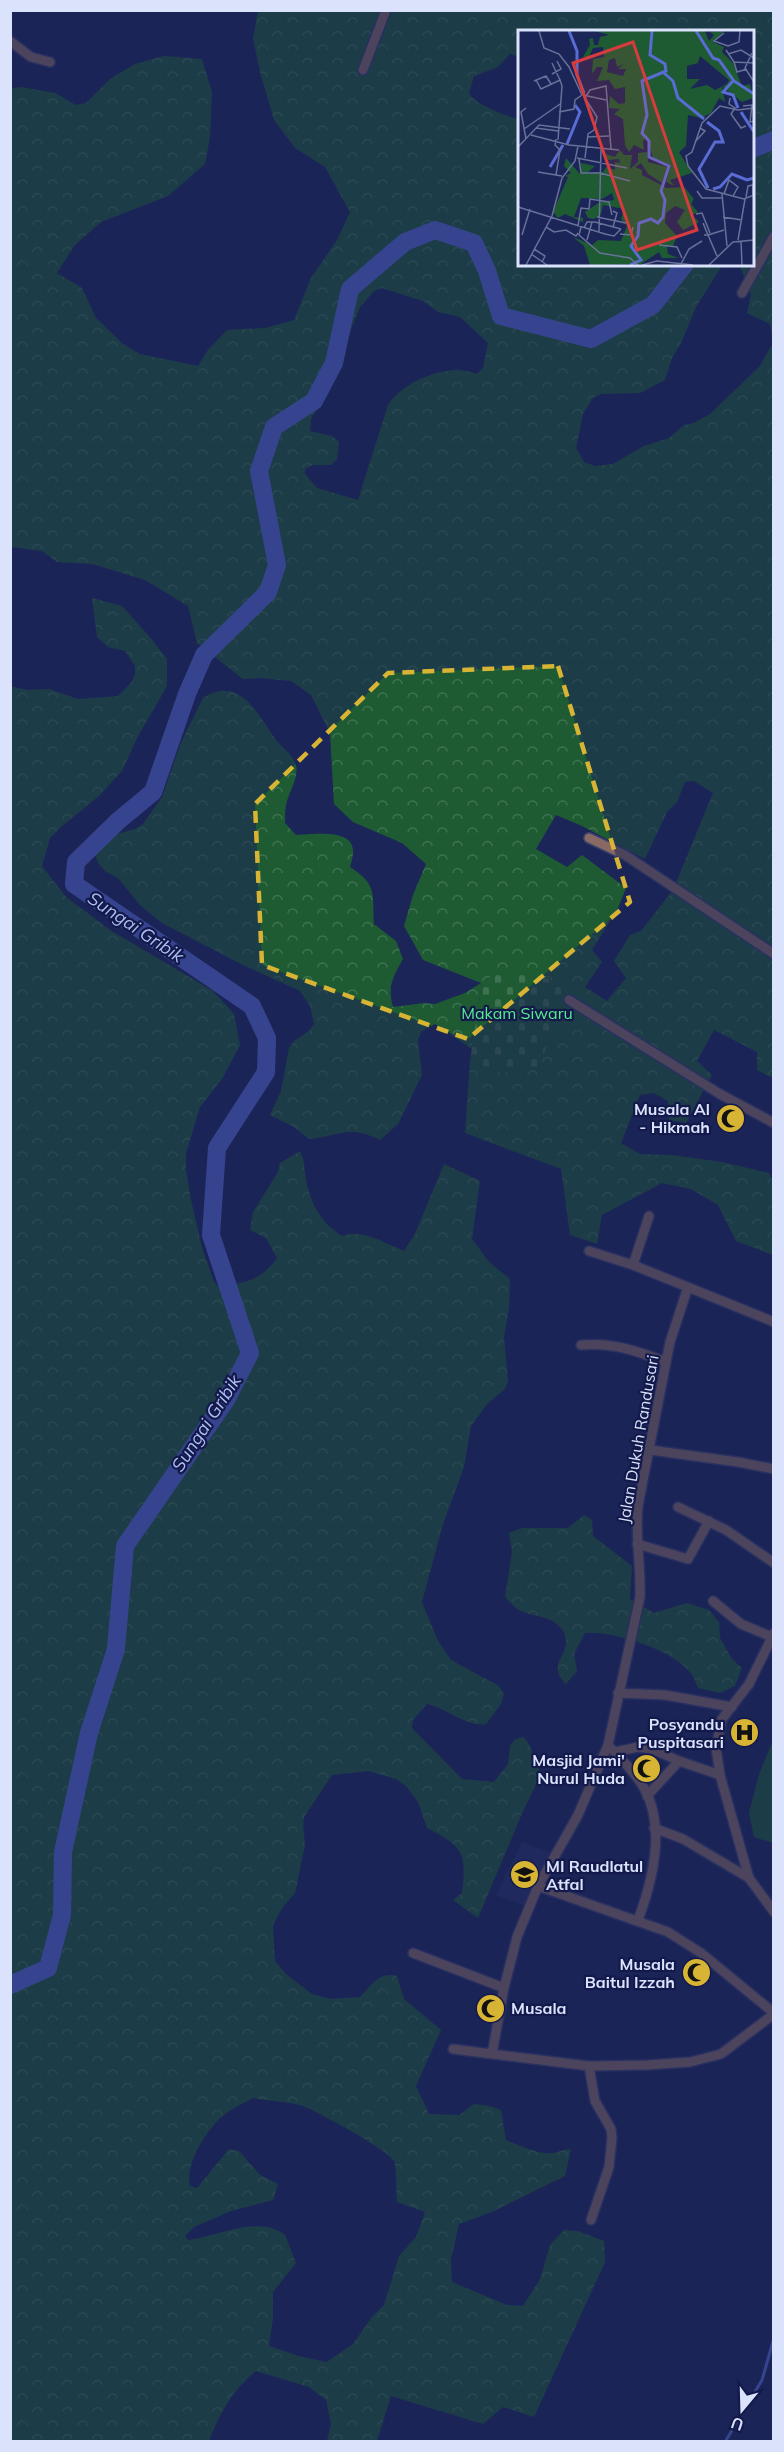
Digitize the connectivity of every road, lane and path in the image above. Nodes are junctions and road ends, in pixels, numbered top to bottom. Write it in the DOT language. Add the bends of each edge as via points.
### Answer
graph roads {
  1 [pos="386,10"];
  2 [pos="10,41"];
  3 [pos="50,62"];
  4 [pos="363,70"];
  5 [pos="774,236"];
  6 [pos="742,293"];
  7 [pos="589,838"];
  8 [pos="774,954"];
  9 [pos="569,1000"];
  10 [pos="774,1123"];
  11 [pos="649,1216"];
  12 [pos="589,1251"];
  13 [pos="633,1265"];
  14 [pos="688,1287"];
  15 [pos="774,1322"];
  16 [pos="581,1345"];
  17 [pos="666,1362"];
  18 [pos="650,1450"];
  19 [pos="774,1469"];
  20 [pos="678,1507"];
  21 [pos="709,1521"];
  22 [pos="637,1544"];
  23 [pos="774,1563"];
  24 [pos="713,1601"];
  25 [pos="773,1635"];
  26 [pos="618,1694"];
  27 [pos="732,1707"];
  28 [pos="611,1748"];
  29 [pos="679,1761"];
  30 [pos="720,1775"];
  31 [pos="647,1796"];
  32 [pos="654,1828"];
  33 [pos="749,1878"];
  34 [pos="538,1886"];
  35 [pos="774,1912"];
  36 [pos="638,1920"];
  37 [pos="412,1953"];
  38 [pos="504,1988"];
  39 [pos="774,2014"];
  40 [pos="453,2049"];
  41 [pos="492,2054"];
  42 [pos="589,2066"];
  43 [pos="591,2220"];
  1 -- 4 [label="street"];
  2 -- 3 [label="street" via="31,57"];
  5 -- 6 [label="street"];
  7 -- 8 [label="street" via="626,855"];
  9 -- 10 [label="street"];
  11 -- 13 [label="street"];
  12 -- 13 [label="street"];
  13 -- 14 [label="street"];
  14 -- 15 [label="street"];
  14 -- 17 [label="street, Jalan Dukuh Randusari"];
  16 -- 17 [label="street" via="618,1346"];
  17 -- 18 [label="street, Jalan Dukuh Randusari"];
  18 -- 19 [label="street"];
  18 -- 22 [label="street, Jalan Dukuh Randusari" via="638,1506"];
  20 -- 21 [label="street"];
  21 -- 22 [label="street" via="688,1559"];
  21 -- 23 [label="street"];
  22 -- 26 [label="street, Jalan Dukuh Randusari" via="640,1597"];
  24 -- 25 [label="street" via="741,1624"];
  25 -- 27 [label="street" via="749,1684"];
  26 -- 27 [label="street" via="665,1695"];
  26 -- 28 [label="street, Jalan Dukuh Randusari"];
  27 -- 30 [label="street" via="722,1719 717,1737"];
  28 -- 29 [label="street" via="638,1747 663,1752"];
  28 -- 31 [label="street"];
  28 -- 34 [label="street, Jalan Dukuh Randusari"];
  29 -- 30 [label="street"];
  29 -- 31 [label="street"];
  30 -- 33 [label="street"];
  31 -- 32 [label="street"];
  32 -- 33 [label="street" via="683,1839"];
  32 -- 36 [label="street" via="652,1878"];
  33 -- 35 [label="street"];
  34 -- 36 [label="street"];
  34 -- 38 [label="street, Jalan Dukuh Randusari" via="517,1937"];
  36 -- 39 [label="street" via="686,1942"];
  37 -- 38 [label="street"];
  38 -- 41 [label="street, Jalan Dukuh Randusari"];
  39 -- 42 [label="street" via="721,2054 690,2062"];
  40 -- 41 [label="street"];
  41 -- 42 [label="street"];
  42 -- 43 [label="street" via="595,2101 612,2138 609,2167"];
}
